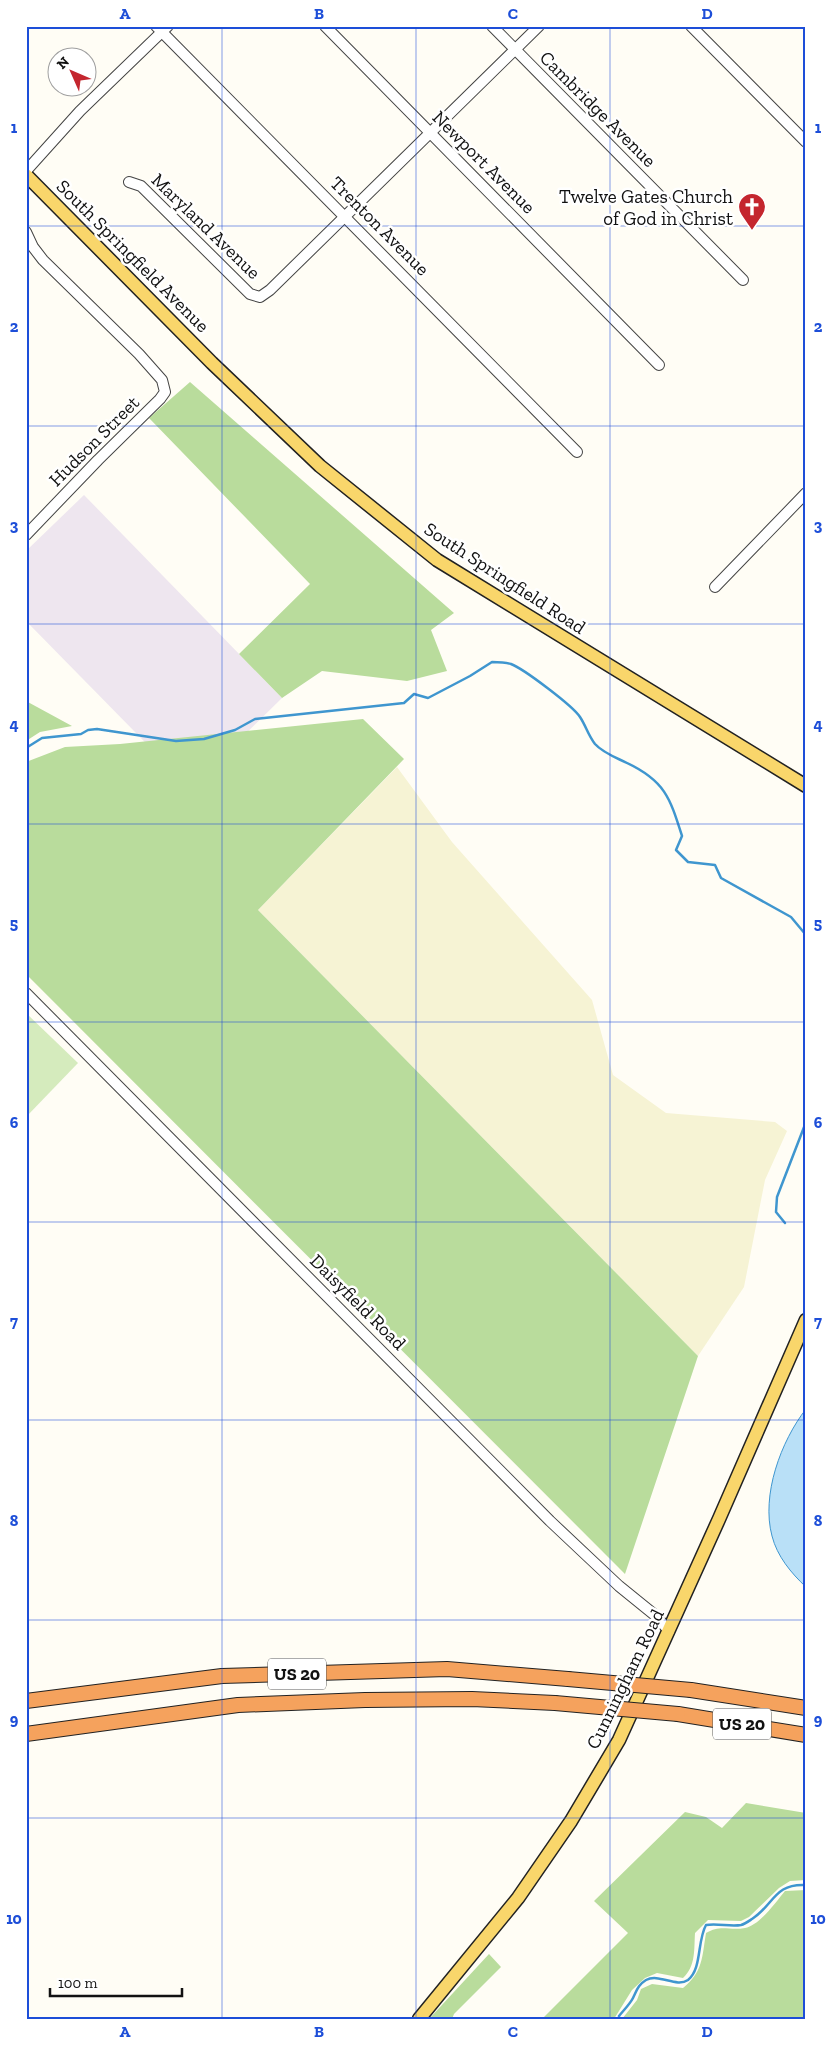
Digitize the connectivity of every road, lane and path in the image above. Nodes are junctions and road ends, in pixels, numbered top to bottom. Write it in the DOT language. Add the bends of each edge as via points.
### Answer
graph roads {
  1 [pos="325,26"];
  2 [pos="492,26"];
  3 [pos="539,26"];
  4 [pos="691,26"];
  5 [pos="162,28"];
  6 [pos="515,49"];
  7 [pos="431,133"];
  8 [pos="806,142"];
  9 [pos="26,170"];
  10 [pos="26,175"];
  11 [pos="129,182"];
  12 [pos="346,216"];
  13 [pos="26,232"];
  14 [pos="743,280"];
  15 [pos="212,363"];
  16 [pos="659,365"];
  17 [pos="577,452"];
  18 [pos="806,493"];
  19 [pos="26,536"];
  20 [pos="715,587"];
  21 [pos="806,786"];
  22 [pos="26,993"];
  23 [pos="806,1320"];
  24 [pos="669,1631"];
  25 [pos="26,1701"];
  26 [pos="806,1708"];
  27 [pos="26,1734"];
  28 [pos="806,1735"];
  29 [pos="419,2019"];
  1 -- 7 [label="street, Newport Avenue"];
  2 -- 6 [label="street, Cambridge Avenue"];
  3 -- 6 [label="street"];
  4 -- 8 [label="street"];
  5 -- 9 [label="street"];
  5 -- 12 [label="street, Trenton Avenue"];
  6 -- 7 [label="street"];
  6 -- 14 [label="street, Cambridge Avenue"];
  7 -- 12 [label="street"];
  7 -- 16 [label="street, Newport Avenue"];
  10 -- 15 [label="main road, South Springfield Avenue"];
  11 -- 12 [label="street, Maryland Avenue" via="141,186 250,294 260,296"];
  12 -- 17 [label="street, Trenton Avenue"];
  13 -- 19 [label="street, Hudson Street" via="43,260 162,380 165,392"];
  15 -- 21 [label="main road, South Springfield Road" via="320,466 437,560"];
  18 -- 20 [label="street"];
  22 -- 24 [label="street, Daisyfield Road" via="550,1521"];
  23 -- 24 [label="main road, Cunningham Road"];
  24 -- 29 [label="main road, Cunningham Road" via="619,1740 572,1821 518,1898"];
  25 -- 26 [label="highway, US 20, bridge" via="222,1676 447,1669 691,1690"];
  27 -- 28 [label="highway, US 20, bridge" via="238,1705 472,1699 678,1714"];
}
